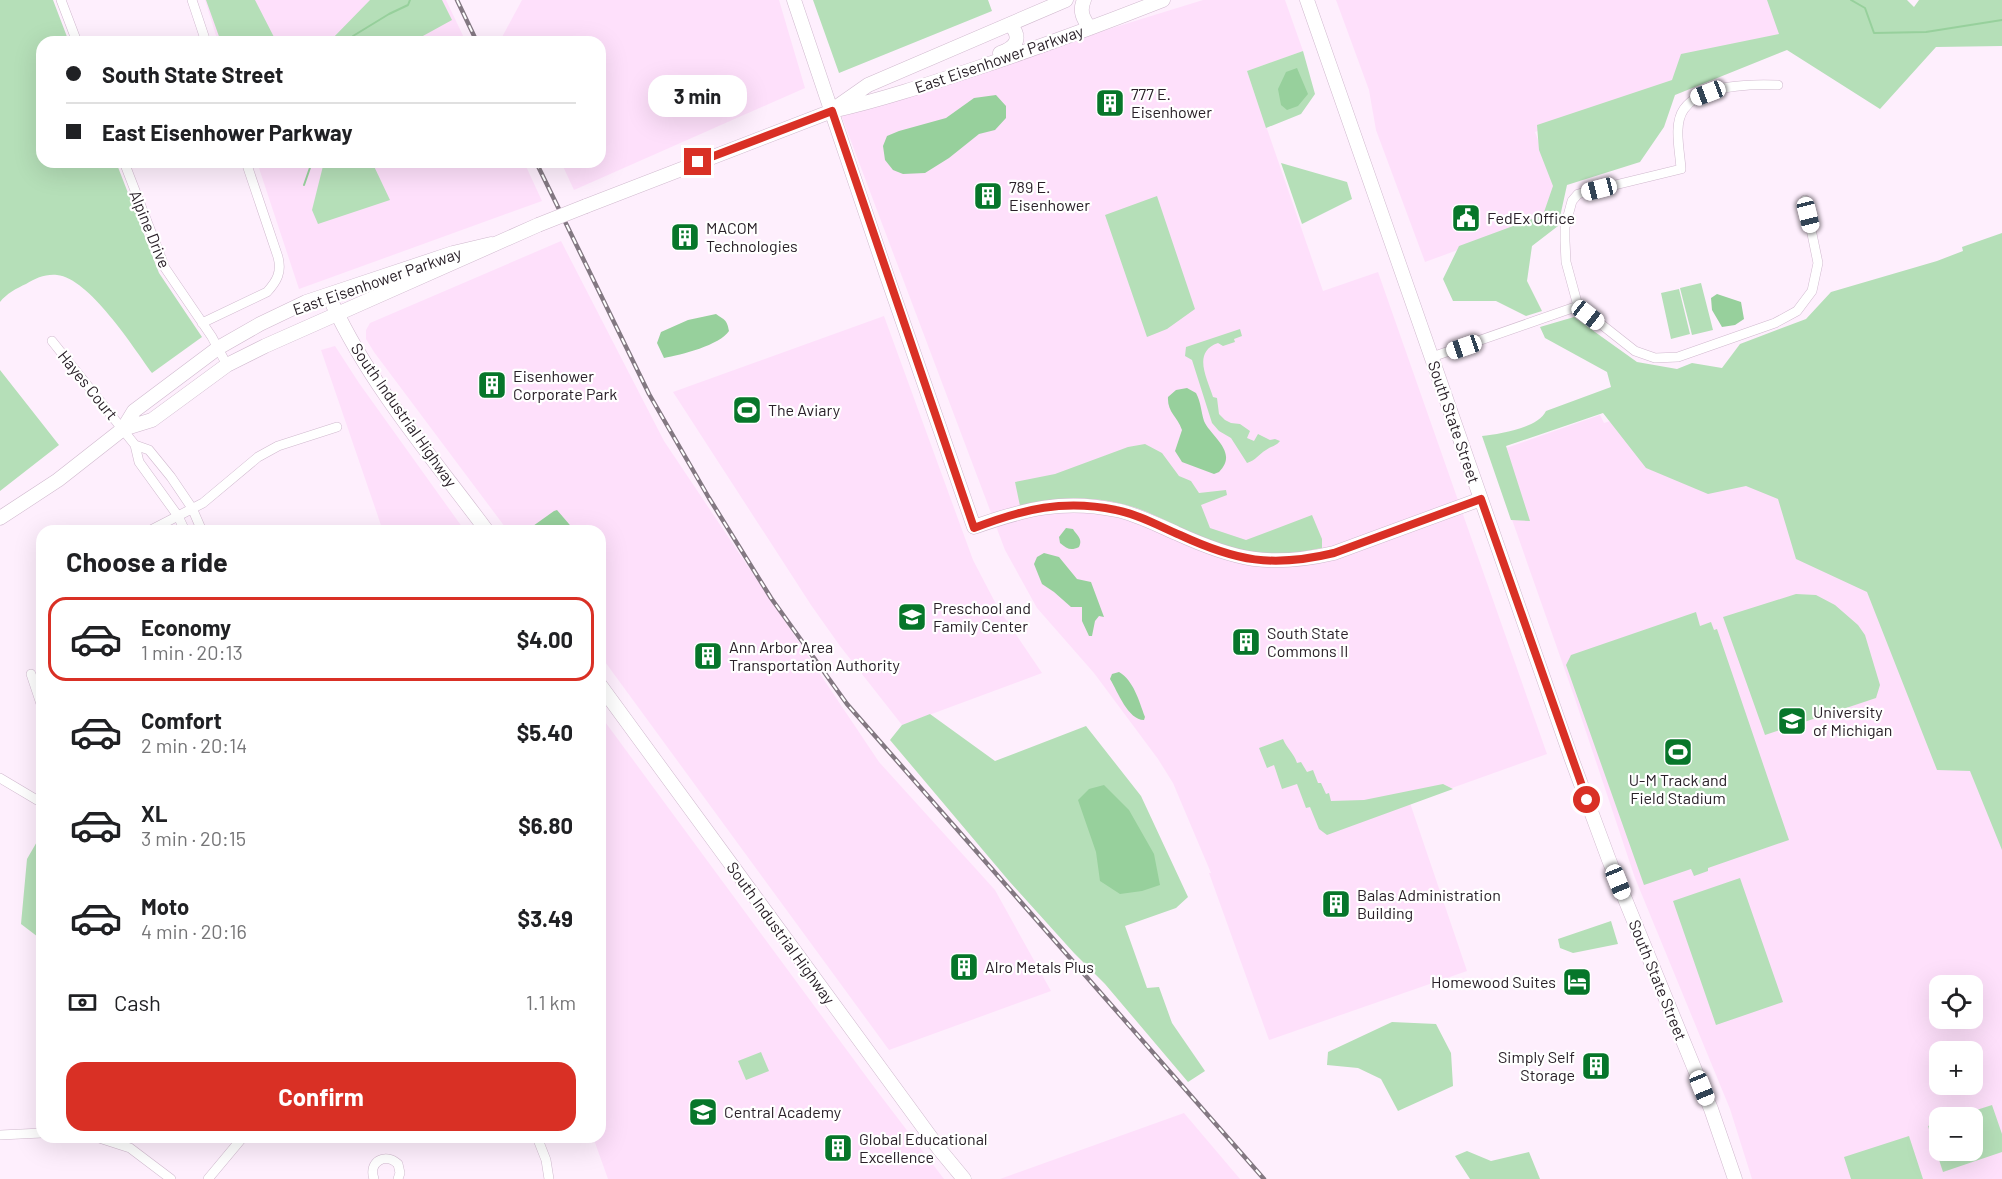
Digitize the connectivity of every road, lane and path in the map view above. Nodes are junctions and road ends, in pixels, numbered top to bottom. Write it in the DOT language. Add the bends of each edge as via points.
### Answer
graph roads {
  1 [pos="61,0"];
  2 [pos="192,0"];
  3 [pos="794,0"];
  4 [pos="1066,0"];
  5 [pos="1084,0"];
  6 [pos="1143,0"];
  7 [pos="1163,0"];
  8 [pos="1307,0"];
  9 [pos="1118,18"];
  10 [pos="1010,24"];
  11 [pos="1090,28"];
  12 [pos="75,36"];
  13 [pos="204,36"];
  14 [pos="954,76"];
  15 [pos="1778,85"];
  16 [pos="832,111"];
  17 [pos="126,168"];
  18 [pos="248,168"];
  19 [pos="1805,200"];
  20 [pos="491,244"];
  21 [pos="328,295"];
  22 [pos="1578,306"];
  23 [pos="336,314"];
  24 [pos="202,323"];
  25 [pos="52,341"];
  26 [pos="218,348"];
  27 [pos="1432,357"];
  28 [pos="227,365"];
  29 [pos="338,427"];
  30 [pos="123,429"];
  31 [pos="135,445"];
  32 [pos="1481,499"];
  33 [pos="192,508"];
  34 [pos="178,516"];
  35 [pos="0,518"];
  36 [pos="161,525"];
  37 [pos="182,525"];
  38 [pos="199,525"];
  39 [pos="483,525"];
  40 [pos="31,674"];
  41 [pos="36,689"];
  42 [pos="606,693"];
  43 [pos="0,778"];
  44 [pos="36,799"];
  45 [pos="36,1133"];
  46 [pos="0,1135"];
  47 [pos="115,1143"];
  48 [pos="238,1143"];
  49 [pos="539,1143"];
  50 [pos="400,1178"];
  51 [pos="171,1179"];
  52 [pos="208,1179"];
  53 [pos="374,1179"];
  54 [pos="549,1179"];
  55 [pos="964,1179"];
  56 [pos="1735,1179"];
  1 -- 12 [label="street"];
  2 -- 13 [label="street"];
  3 -- 16 [label="main road"];
  4 -- 10 [label="main road, East Eisenhower Parkway"];
  5 -- 11 [label="main road" via="1082,14"];
  6 -- 9 [label="main road"];
  7 -- 9 [label="main road, East Eisenhower Parkway"];
  8 -- 27 [label="main road, South State Street"];
  9 -- 11 [label="main road, East Eisenhower Parkway"];
  10 -- 14 [label="main road" via="1018,40 1012,48 967,64"];
  10 -- 16 [label="main road, East Eisenhower Parkway" via="868,85"];
  11 -- 14 [label="main road, East Eisenhower Parkway"];
  14 -- 16 [label="main road, East Eisenhower Parkway"];
  15 -- 22 [label="street" via="1720,89 1697,98 1684,109 1680,123 1681,169 1578,194 1572,201 1565,227 1566,262"];
  16 -- 20 [label="main road, East Eisenhower Parkway, bridge"];
  16 -- 32 [label="main road" via="974,528 1034,508 1095,506 1144,519 1218,552 1246,560 1277,562 1334,553"];
  17 -- 24 [label="street, Alpine Drive" via="165,268"];
  18 -- 24 [label="street" via="278,257 278,276 267,292"];
  19 -- 22 [label="street" via="1818,263 1812,291 1797,311 1775,323 1678,357 1655,358 1635,351"];
  20 -- 21 [label="main road, East Eisenhower Parkway"];
  20 -- 23 [label="main road, East Eisenhower Parkway"];
  21 -- 23 [label="main road, South Industrial Highway"];
  21 -- 26 [label="main road, East Eisenhower Parkway" via="306,302"];
  22 -- 27 [label="street"];
  23 -- 28 [label="main road, East Eisenhower Parkway"];
  23 -- 39 [label="main road, South Industrial Highway" via="377,383"];
  24 -- 26 [label="street, Alpine Drive"];
  25 -- 30 [label="street, Hayes Court"];
  26 -- 28 [label="street, Alpine Drive"];
  26 -- 30 [label="main road, East Eisenhower Parkway" via="134,411"];
  27 -- 32 [label="main road, South State Street"];
  28 -- 30 [label="main road, East Eisenhower Parkway" via="152,420"];
  29 -- 33 [label="street" via="278,446 258,457"];
  30 -- 31 [label="street, Hayes Court"];
  30 -- 35 [label="main road, East Eisenhower Parkway" via="58,480"];
  31 -- 33 [label="street" via="149,450"];
  31 -- 34 [label="street" via="139,462"];
  32 -- 56 [label="main road, South State Street" via="1609,860 1711,1109"];
  33 -- 34 [label="street"];
  33 -- 38 [label="street"];
  34 -- 36 [label="street"];
  34 -- 37 [label="street"];
  40 -- 41 [label="street"];
  42 -- 55 [label="main road, South Industrial Highway"];
  43 -- 44 [label="street"];
  45 -- 46 [label="street"];
  47 -- 51 [label="street" via="130,1148"];
  48 -- 52 [label="street"];
  49 -- 54 [label="street"];
  50 -- 53 [label="street" via="398,1164 391,1158 381,1158 374,1164"];
}
